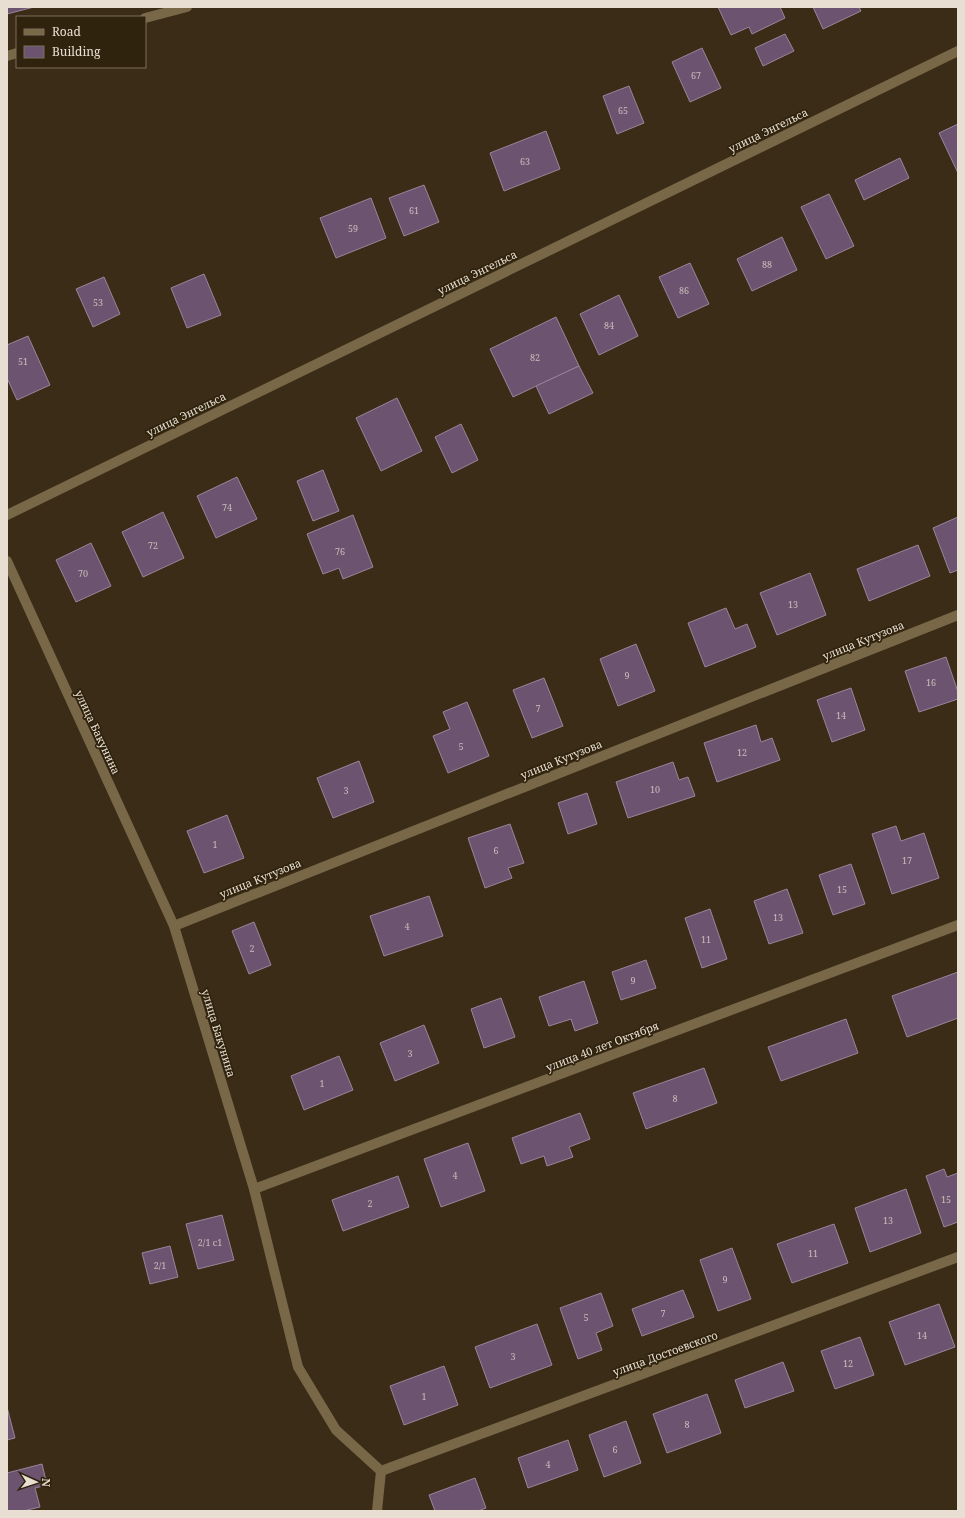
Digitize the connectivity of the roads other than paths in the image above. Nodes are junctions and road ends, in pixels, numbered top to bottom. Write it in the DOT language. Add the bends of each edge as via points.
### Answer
graph roads {
  1 [pos="187,7"];
  2 [pos="146,18"];
  3 [pos="958,51"];
  4 [pos="7,515"];
  5 [pos="7,561"];
  6 [pos="958,615"];
  7 [pos="958,925"];
  8 [pos="174,926"];
  9 [pos="254,1189"];
  10 [pos="958,1257"];
  11 [pos="381,1471"];
  12 [pos="377,1511"];
  1 -- 2 [label="street"];
  3 -- 4 [label="street, улица Энгельса"];
  5 -- 8 [label="street, улица Бакунина"];
  6 -- 8 [label="street, улица Кутузова"];
  7 -- 9 [label="street, улица 40 лет Октября"];
  8 -- 9 [label="street, улица Бакунина"];
  9 -- 11 [label="street, улица Бакунина" via="298,1368 336,1430"];
  10 -- 11 [label="street, улица Достоевского"];
  11 -- 12 [label="street"];
}
